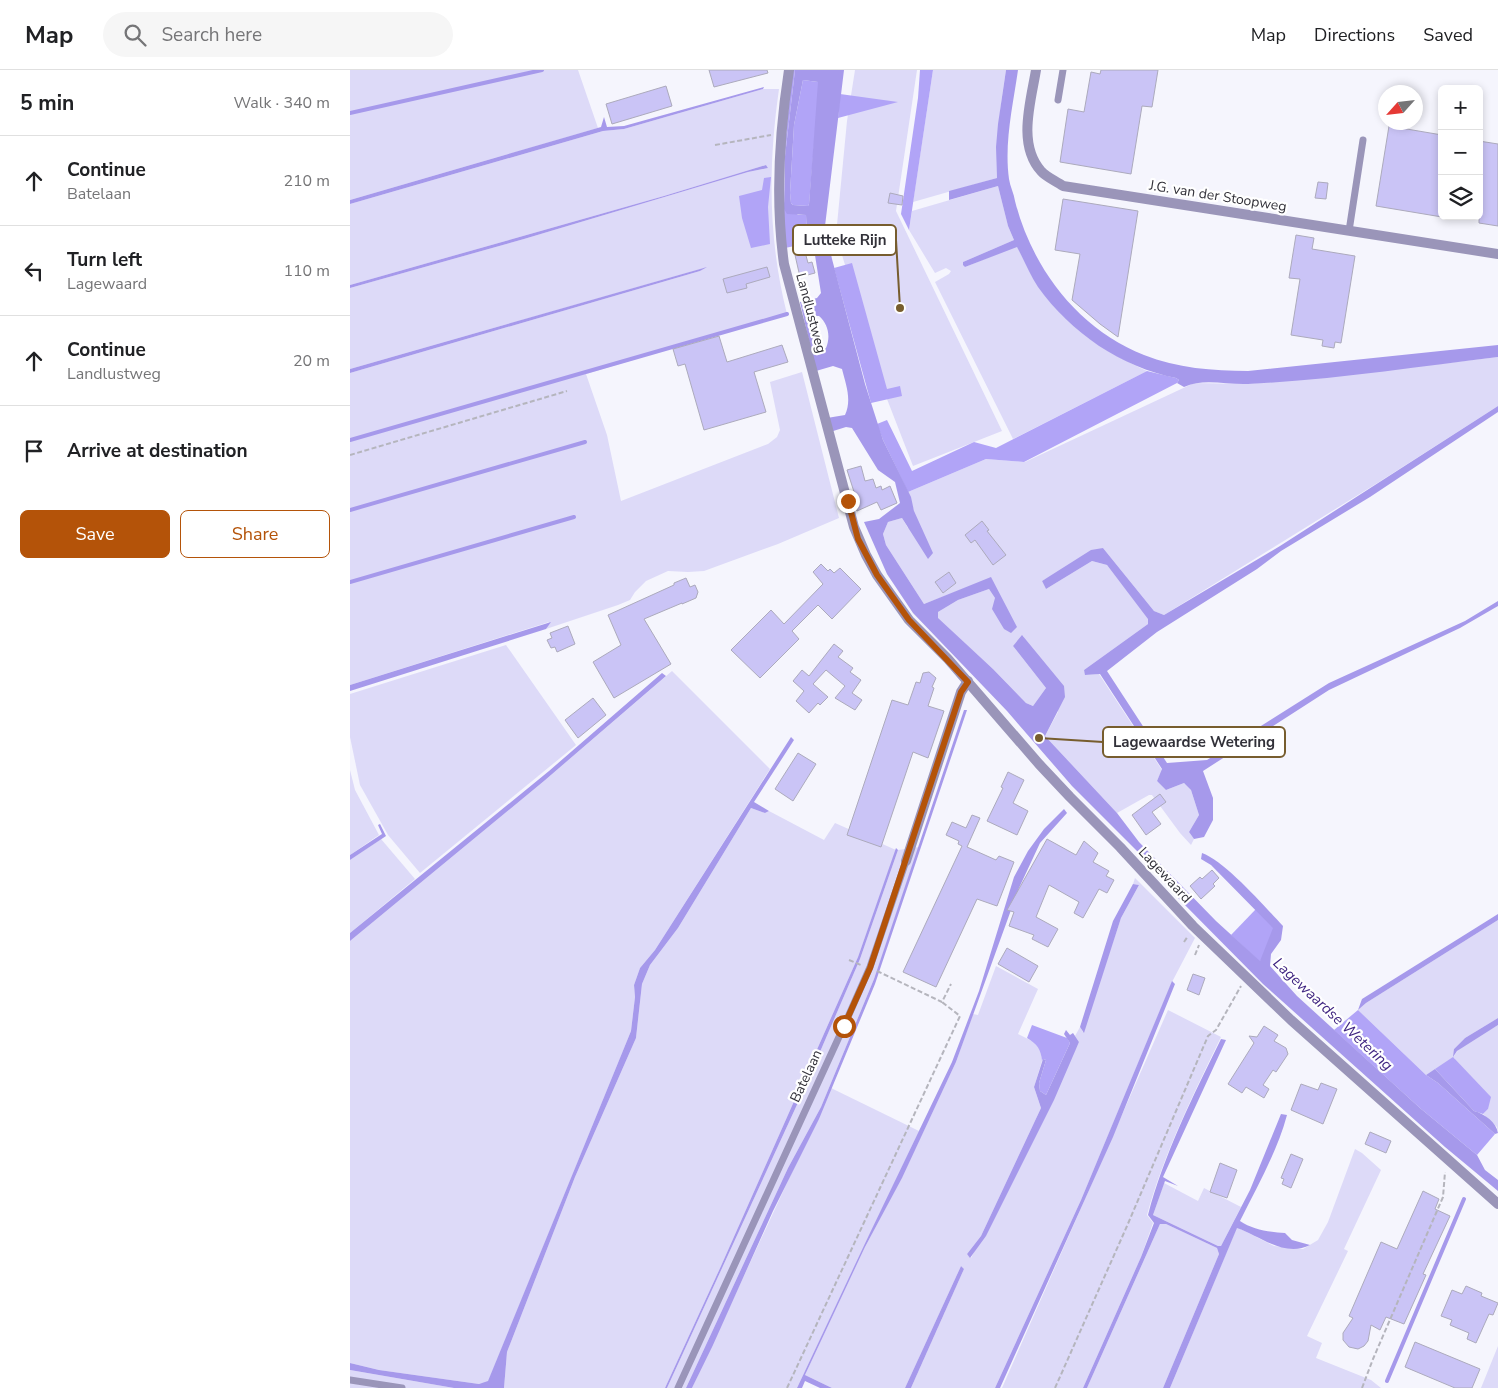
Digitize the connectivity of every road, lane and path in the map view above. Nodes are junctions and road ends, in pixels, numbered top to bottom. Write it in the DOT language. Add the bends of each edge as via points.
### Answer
graph roads {
  1 [pos="789,70"];
  2 [pos="1036,70"];
  3 [pos="1062,70"];
  4 [pos="1058,100"];
  5 [pos="780,133"];
  6 [pos="1363,140"];
  7 [pos="715,145"];
  8 [pos="1349,231"];
  9 [pos="1498,254"];
  10 [pos="567,391"];
  11 [pos="350,455"];
  12 [pos="854,527"];
  13 [pos="968,682"];
  14 [pos="906,861"];
  15 [pos="849,960"];
  16 [pos="863,965"];
  17 [pos="882,974"];
  18 [pos="1245,977"];
  19 [pos="951,984"];
  20 [pos="942,1002"];
  21 [pos="1451,1164"];
  22 [pos="1498,1204"];
  23 [pos="350,1380"];
  24 [pos="402,1388"];
  25 [pos="678,1388"];
  26 [pos="787,1388"];
  27 [pos="1055,1388"];
  28 [pos="1362,1388"];
  1 -- 5 [label="street, Landlustweg"];
  2 -- 8 [label="street, J.G. van der Stoopweg" via="1027,129 1030,152 1041,171 1063,186"];
  3 -- 4 [label="lane"];
  5 -- 7 [label="path"];
  5 -- 12 [label="street, Landlustweg" via="778,206 784,264"];
  6 -- 8 [label="lane"];
  8 -- 9 [label="street, J.G. van der Stoopweg"];
  10 -- 11 [label="path"];
  12 -- 13 [label="street, Lagewaard" via="877,575 898,606"];
  13 -- 14 [label="street, Batelaan" via="961,692"];
  13 -- 18 [label="street, Lagewaard" via="1039,764"];
  14 -- 25 [label="lane, Batelaan" via="870,968 852,1010"];
  15 -- 16 [label="path"];
  17 -- 20 [label="path"];
  18 -- 21 [label="street, Lagewaard"];
  18 -- 27 [label="path" via="1216,1030 1208,1036"];
  19 -- 20 [label="path"];
  20 -- 26 [label="path" via="960,1016"];
  21 -- 22 [label="street, Lagewaard"];
  21 -- 28 [label="path" via="1444,1174 1443,1197"];
  23 -- 24 [label="lane"];
}
